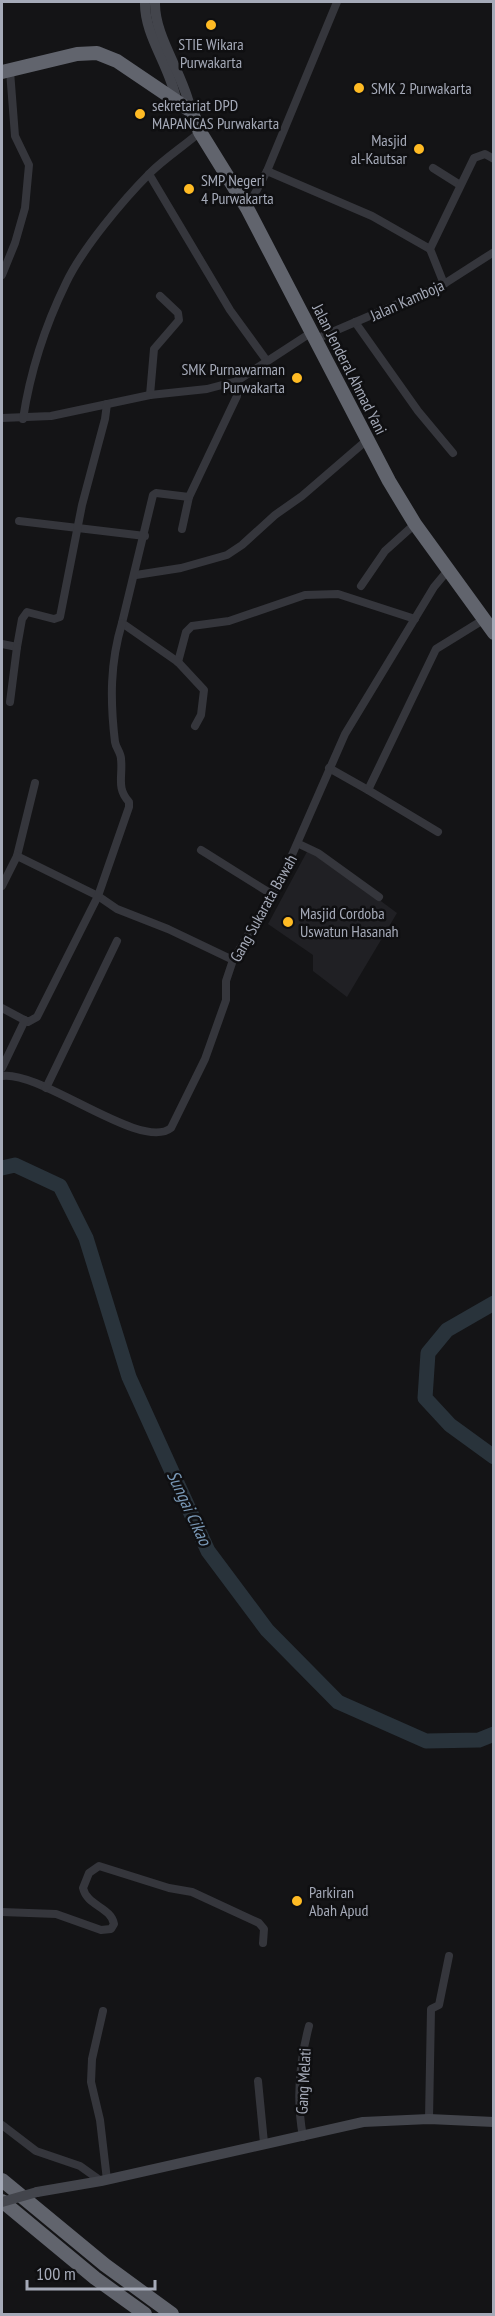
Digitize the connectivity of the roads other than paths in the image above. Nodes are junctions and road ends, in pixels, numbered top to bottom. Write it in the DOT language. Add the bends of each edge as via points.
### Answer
graph roads {
  1 [pos="146,2"];
  2 [pos="155,2"];
  3 [pos="338,2"];
  4 [pos="155,28"];
  5 [pos="6,71"];
  6 [pos="176,99"];
  7 [pos="191,111"];
  8 [pos="200,132"];
  9 [pos="494,159"];
  10 [pos="433,168"];
  11 [pos="267,171"];
  12 [pos="149,174"];
  13 [pos="460,185"];
  14 [pos="247,208"];
  15 [pos="430,249"];
  16 [pos="494,252"];
  17 [pos="2,275"];
  18 [pos="444,284"];
  19 [pos="160,296"];
  20 [pos="355,322"];
  21 [pos="314,335"];
  22 [pos="267,361"];
  23 [pos="237,381"];
  24 [pos="150,395"];
  25 [pos="107,404"];
  26 [pos="2,418"];
  27 [pos="23,419"];
  28 [pos="366,440"];
  29 [pos="453,453"];
  30 [pos="189,497"];
  31 [pos="19,520"];
  32 [pos="415,524"];
  33 [pos="78,528"];
  34 [pos="182,530"];
  35 [pos="145,536"];
  36 [pos="449,568"];
  37 [pos="136,574"];
  38 [pos="361,586"];
  39 [pos="415,619"];
  40 [pos="483,620"];
  41 [pos="122,622"];
  42 [pos="494,633"];
  43 [pos="2,644"];
  44 [pos="17,647"];
  45 [pos="178,662"];
  46 [pos="10,702"];
  47 [pos="195,726"];
  48 [pos="329,768"];
  49 [pos="35,783"];
  50 [pos="368,790"];
  51 [pos="438,832"];
  52 [pos="299,844"];
  53 [pos="201,850"];
  54 [pos="17,856"];
  55 [pos="2,886"];
  56 [pos="273,895"];
  57 [pos="98,896"];
  58 [pos="378,897"];
  59 [pos="117,941"];
  60 [pos="233,960"];
  61 [pos="2,1008"];
  62 [pos="25,1020"];
  63 [pos="2,1068"];
  64 [pos="2,1076"];
  65 [pos="46,1088"];
  66 [pos="2,1912"];
  67 [pos="263,1943"];
  68 [pos="449,1956"];
  69 [pos="103,2012"];
  70 [pos="309,2026"];
  71 [pos="258,2081"];
  72 [pos="429,2119"];
  73 [pos="494,2122"];
  74 [pos="2,2125"];
  75 [pos="303,2137"];
  76 [pos="264,2143"];
  77 [pos="2,2180"];
  78 [pos="104,2180"];
  79 [pos="2,2202"];
  80 [pos="146,2314"];
  81 [pos="172,2314"];
  1 -- 4 [label="street, Jalan Jenderal Ahmad Yani"];
  2 -- 4 [label="street, Jalan Jenderal Ahmad Yani"];
  3 -- 11 [label="street"];
  4 -- 6 [label="street, Jalan Jenderal Ahmad Yani"];
  4 -- 7 [label="street, Jalan Jenderal Ahmad Yani" via="182,78"];
  5 -- 6 [label="highway" via="97,53 117,61"];
  5 -- 17 [label="street" via="15,136 29,165 25,208"];
  6 -- 7 [label="highway, Jalan Jenderal Ahmad Yani"];
  7 -- 8 [label="highway, Jalan Jenderal Ahmad Yani"];
  8 -- 12 [label="street"];
  8 -- 14 [label="highway, Jalan Jenderal Ahmad Yani"];
  9 -- 13 [label="street" via="477,155"];
  10 -- 13 [label="street"];
  11 -- 14 [label="street"];
  11 -- 15 [label="street" via="372,216"];
  12 -- 22 [label="street" via="230,310"];
  12 -- 27 [label="street" via="66,282 29,388"];
  13 -- 15 [label="street"];
  14 -- 21 [label="highway, Jalan Jenderal Ahmad Yani"];
  15 -- 18 [label="street"];
  16 -- 18 [label="street, Jalan Kamboja"];
  18 -- 20 [label="street, Jalan Kamboja"];
  19 -- 24 [label="street" via="178,313 179,320 154,349"];
  20 -- 21 [label="street, Jalan Kamboja"];
  20 -- 29 [label="street"];
  21 -- 22 [label="street, Jalan Kamboja"];
  21 -- 28 [label="highway, Jalan Jenderal Ahmad Yani"];
  22 -- 23 [label="street, Jalan Kamboja"];
  23 -- 24 [label="street"];
  23 -- 30 [label="street" via="237,396"];
  24 -- 25 [label="street"];
  25 -- 27 [label="street"];
  25 -- 33 [label="street"];
  26 -- 27 [label="street"];
  28 -- 32 [label="highway, Jalan Jenderal Ahmad Yani"];
  28 -- 37 [label="street" via="226,555 181,568"];
  30 -- 34 [label="street"];
  30 -- 35 [label="street" via="154,494"];
  31 -- 33 [label="street"];
  32 -- 36 [label="highway, Jalan Jenderal Ahmad Yani"];
  32 -- 38 [label="street" via="385,551"];
  33 -- 35 [label="street"];
  33 -- 44 [label="street" via="60,617 26,613"];
  35 -- 37 [label="street"];
  36 -- 39 [label="street, Gang Sukarata Bawah"];
  36 -- 40 [label="highway, Jalan Jenderal Ahmad Yani"];
  37 -- 41 [label="street"];
  39 -- 45 [label="street" via="338,594 305,595 229,621 192,626 186,632"];
  39 -- 48 [label="street, Gang Sukarata Bawah" via="349,726"];
  40 -- 42 [label="highway, Jalan Jenderal Ahmad Yani"];
  40 -- 50 [label="street" via="436,649"];
  41 -- 45 [label="street"];
  41 -- 57 [label="street" via="112,662 111,698 116,745 122,760 121,791 129,807"];
  43 -- 44 [label="street"];
  44 -- 46 [label="street"];
  45 -- 47 [label="street" via="205,693"];
  48 -- 50 [label="street"];
  48 -- 52 [label="street, Gang Sukarata Bawah"];
  49 -- 54 [label="street"];
  50 -- 51 [label="street"];
  52 -- 56 [label="street, Gang Sukarata Bawah"];
  52 -- 58 [label="street" via="318,853"];
  53 -- 56 [label="street"];
  54 -- 55 [label="street"];
  54 -- 57 [label="street"];
  56 -- 60 [label="street, Gang Sukarata Bawah"];
  57 -- 60 [label="street" via="117,909"];
  57 -- 62 [label="street" via="37,1017"];
  59 -- 65 [label="street"];
  60 -- 65 [label="street, Gang Sukarata Bawah" via="225,981 226,1000 205,1059 182,1108 165,1132 124,1124"];
  61 -- 62 [label="street"];
  62 -- 63 [label="street"];
  64 -- 65 [label="street, Gang Sukarata Bawah" via="16,1076"];
  66 -- 67 [label="street" via="56,1914 108,1930 114,1919 88,1899 83,1888 89,1873 99,1866 192,1892 259,1923 264,1929"];
  68 -- 72 [label="street" via="439,2005 431,2008"];
  69 -- 78 [label="street" via="91,2082 100,2120"];
  70 -- 75 [label="street, Gang Melati" via="300,2078"];
  71 -- 76 [label="street"];
  72 -- 73 [label="street"];
  72 -- 75 [label="street" via="363,2122"];
  74 -- 78 [label="street" via="36,2151 80,2166"];
  75 -- 76 [label="street"];
  76 -- 78 [label="street"];
  77 -- 81 [label="highway"];
  78 -- 79 [label="street, bridge"];
  79 -- 80 [label="highway"];
}
